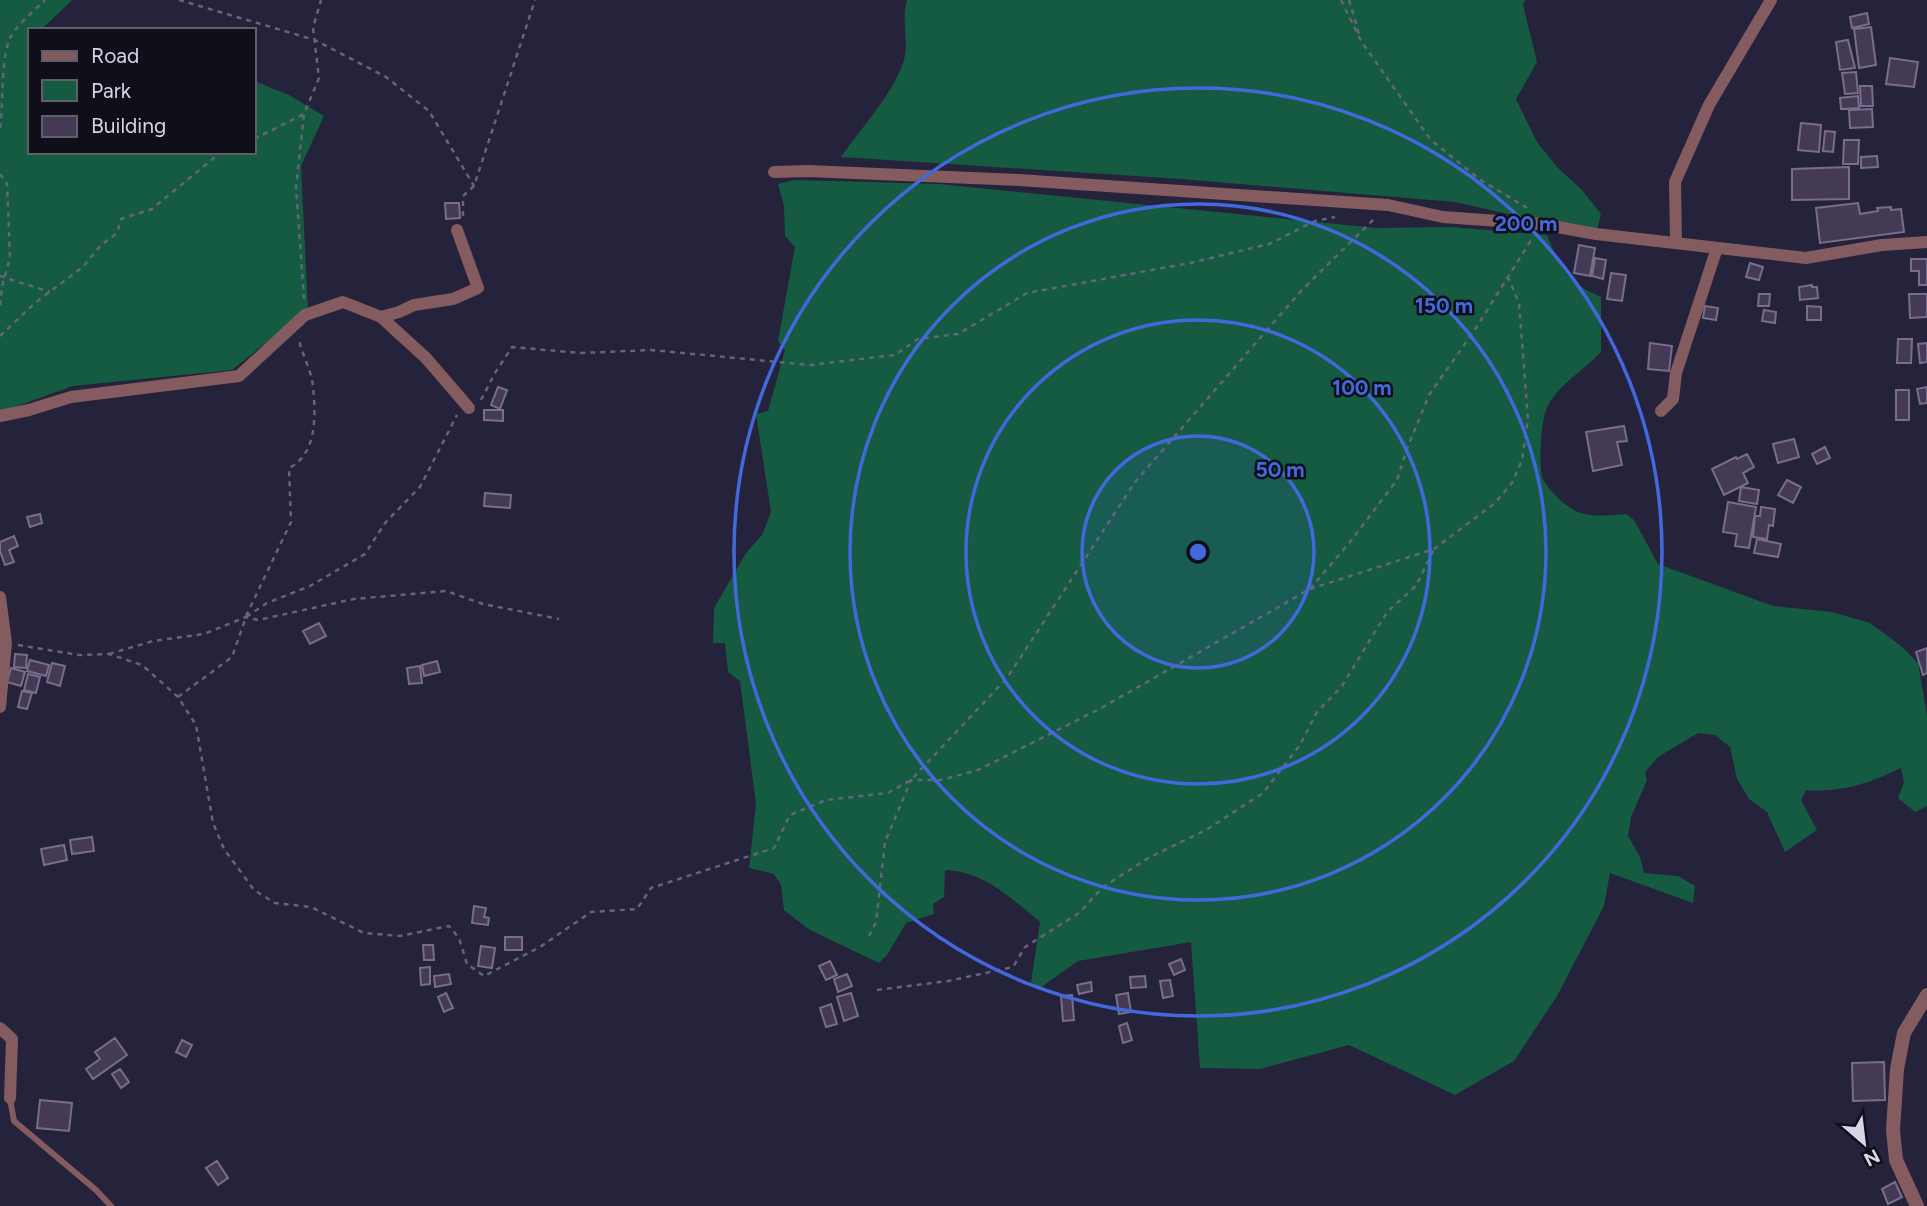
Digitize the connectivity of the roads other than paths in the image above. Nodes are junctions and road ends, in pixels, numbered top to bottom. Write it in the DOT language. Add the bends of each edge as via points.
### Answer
graph roads {
  1 [pos="1771,0"];
  2 [pos="774,172"];
  3 [pos="457,230"];
  4 [pos="1927,242"];
  5 [pos="1676,243"];
  6 [pos="1717,248"];
  7 [pos="381,317"];
  8 [pos="469,408"];
  9 [pos="1661,411"];
  10 [pos="0,416"];
  11 [pos="0,597"];
  12 [pos="0,707"];
  13 [pos="1927,995"];
  14 [pos="0,1028"];
  15 [pos="9,1098"];
  16 [pos="111,1206"];
  17 [pos="1917,1206"];
  1 -- 5 [label="street" via="1709,105 1675,182"];
  2 -- 5 [label="street" via="1019,180 1388,205 1443,218 1541,224"];
  3 -- 7 [label="street" via="478,288"];
  4 -- 6 [label="street" via="1806,258"];
  5 -- 6 [label="street"];
  6 -- 9 [label="street" via="1676,373 1673,399"];
  7 -- 8 [label="street" via="426,358"];
  7 -- 10 [label="street" via="344,302 304,314 239,376 71,397"];
  11 -- 12 [label="street" via="6,643"];
  13 -- 17 [label="street" via="1904,1033 1894,1117 1896,1160"];
  14 -- 15 [label="street" via="12,1039"];
  15 -- 16 [label="lane" via="14,1121"];
}
